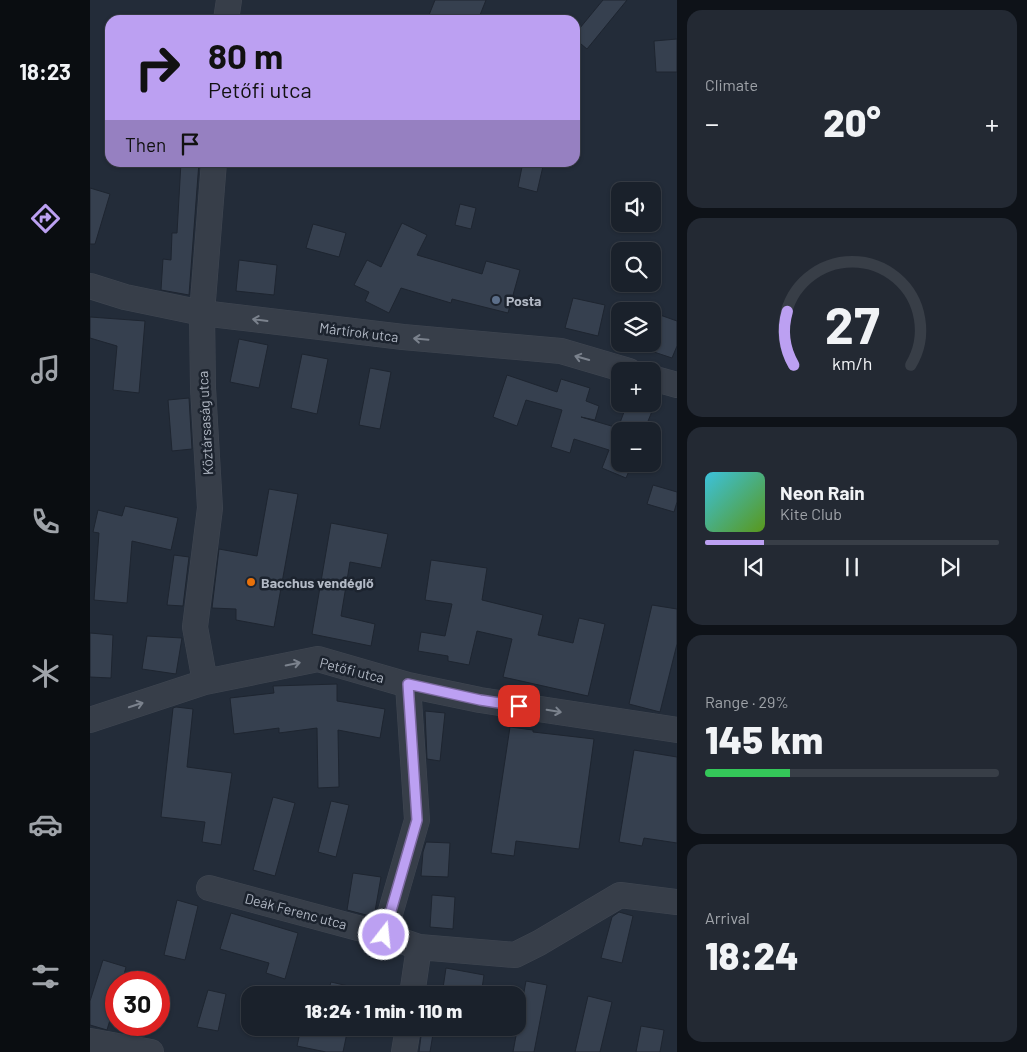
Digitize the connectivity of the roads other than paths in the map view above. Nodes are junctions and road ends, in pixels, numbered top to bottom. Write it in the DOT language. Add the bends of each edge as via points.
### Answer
graph roads {
  1 [pos="229,0"];
  2 [pos="227,15"];
  3 [pos="214,167"];
  4 [pos="90,286"];
  5 [pos="202,313"];
  6 [pos="611,366"];
  7 [pos="661,381"];
  8 [pos="677,385"];
  9 [pos="205,682"];
  10 [pos="408,684"];
  11 [pos="90,720"];
  12 [pos="677,730"];
  13 [pos="209,888"];
  14 [pos="677,902"];
  15 [pos="384,935"];
  16 [pos="419,947"];
  17 [pos="413,986"];
  18 [pos="407,1036"];
  19 [pos="90,1041"];
  20 [pos="151,1052"];
  21 [pos="404,1052"];
  1 -- 2 [label="street"];
  3 -- 5 [label="street, Köztársaság utca"];
  4 -- 5 [label="street, Mártírok utca"];
  6 -- 5 [label="street, Mártírok utca, one-way" via="560,351 403,337"];
  5 -- 9 [label="street, Köztársaság utca" via="202,388 210,508 195,627"];
  7 -- 8 [label="street"];
  9 -- 10 [label="street, Petőfi utca, one-way" via="318,659"];
  11 -- 9 [label="street, Petőfi utca, one-way"];
  10 -- 12 [label="street, Petőfi utca, one-way" via="480,700"];
  10 -- 15 [label="street" via="417,820"];
  13 -- 15 [label="street, Deák Ferenc utca"];
  14 -- 16 [label="street, Deák Ferenc utca" via="620,895 515,955"];
  15 -- 16 [label="street, Deák Ferenc utca"];
  16 -- 17 [label="street"];
  18 -- 21 [label="street"];
  19 -- 20 [label="street"];
}
